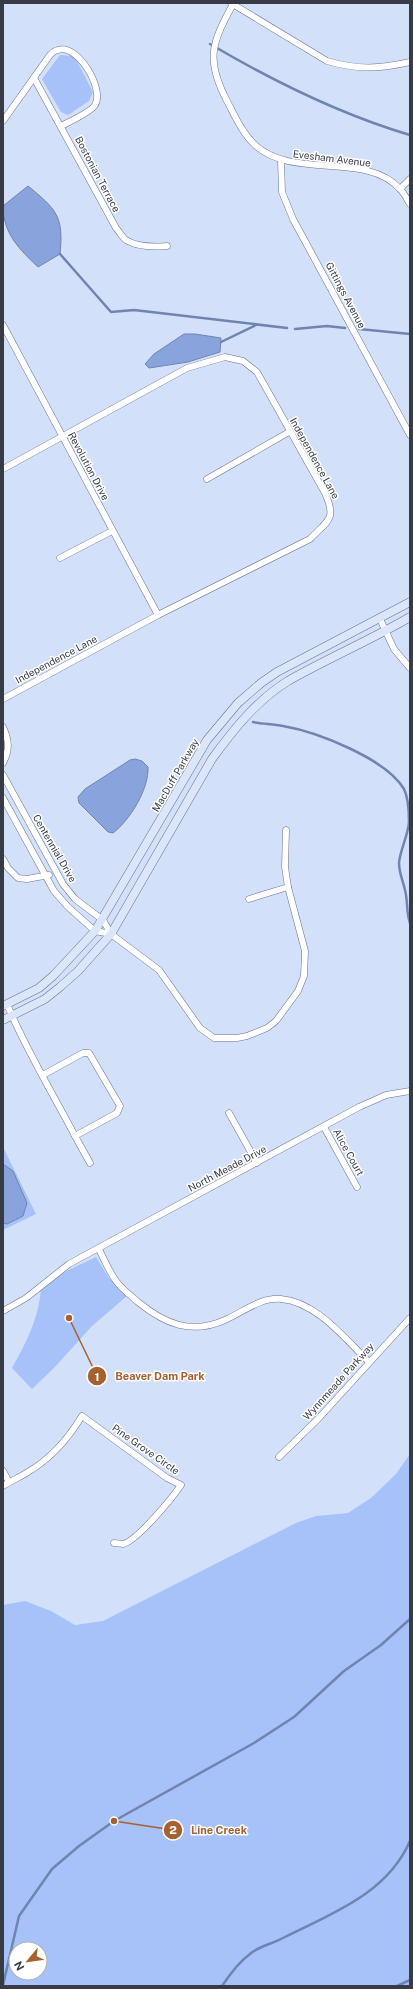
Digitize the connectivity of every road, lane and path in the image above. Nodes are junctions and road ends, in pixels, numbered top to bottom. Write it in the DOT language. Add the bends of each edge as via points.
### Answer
graph roads {
  1 [pos="232,4"];
  2 [pos="410,62"];
  3 [pos="34,78"];
  4 [pos="3,121"];
  5 [pos="61,126"];
  6 [pos="281,160"];
  7 [pos="410,179"];
  8 [pos="400,189"];
  9 [pos="410,204"];
  10 [pos="167,246"];
  11 [pos="3,324"];
  12 [pos="289,432"];
  13 [pos="410,435"];
  14 [pos="62,436"];
  15 [pos="3,470"];
  16 [pos="207,479"];
  17 [pos="112,531"];
  18 [pos="60,558"];
  19 [pos="410,602"];
  20 [pos="158,616"];
  21 [pos="410,617"];
  22 [pos="380,619"];
  23 [pos="385,632"];
  24 [pos="410,668"];
  25 [pos="3,699"];
  26 [pos="3,727"];
  27 [pos="3,763"];
  28 [pos="3,775"];
  29 [pos="3,798"];
  30 [pos="286,830"];
  31 [pos="3,859"];
  32 [pos="56,872"];
  33 [pos="46,876"];
  34 [pos="288,887"];
  35 [pos="249,898"];
  36 [pos="103,920"];
  37 [pos="95,931"];
  38 [pos="111,934"];
  39 [pos="5,1005"];
  40 [pos="12,1016"];
  41 [pos="3,1020"];
  42 [pos="43,1075"];
  43 [pos="410,1091"];
  44 [pos="229,1113"];
  45 [pos="324,1127"];
  46 [pos="75,1136"];
  47 [pos="90,1163"];
  48 [pos="257,1163"];
  49 [pos="357,1187"];
  50 [pos="99,1249"];
  51 [pos="3,1310"];
  52 [pos="410,1318"];
  53 [pos="369,1362"];
  54 [pos="280,1457"];
  55 [pos="3,1471"];
  56 [pos="6,1484"];
  57 [pos="114,1543"];
  1 -- 2 [label="street" via="327,61 368,69"];
  1 -- 6 [label="street, Evesham Avenue" via="215,42 214,68 244,133 265,152"];
  3 -- 4 [label="street"];
  3 -- 5 [label="street, Bostonian Terrace"];
  3 -- 5 [label="street" via="50,55 58,49 68,50 80,57 96,86 98,96 95,106"];
  5 -- 10 [label="street, Bostonian Terrace" via="116,228 126,240 154,247"];
  6 -- 8 [label="street, Evesham Avenue" via="375,174"];
  6 -- 13 [label="street, Gittings Avenue" via="282,192 293,219"];
  7 -- 8 [label="street"];
  8 -- 9 [label="street, Evesham Avenue"];
  11 -- 14 [label="street, Revolution Drive"];
  12 -- 14 [label="street, Independence Lane" via="257,372 243,361 224,357 187,368"];
  12 -- 16 [label="street"];
  12 -- 20 [label="street, Independence Lane" via="330,505 331,515 328,522 310,539"];
  14 -- 15 [label="street, Independence Lane"];
  14 -- 17 [label="street, Revolution Drive"];
  17 -- 18 [label="street"];
  17 -- 20 [label="street, Revolution Drive"];
  19 -- 22 [label="street, MacDuff Parkway"];
  20 -- 25 [label="street, Independence Lane"];
  21 -- 23 [label="street"];
  22 -- 23 [label="street"];
  22 -- 36 [label="street, MacDuff Parkway" via="277,672 238,703 207,740"];
  23 -- 24 [label="street"];
  23 -- 38 [label="street" via="288,681 249,713 212,759"];
  26 -- 27 [label="street" via="8,739"];
  28 -- 32 [label="street, Centennial Drive"];
  29 -- 33 [label="street, Centennial Drive"];
  30 -- 34 [label="street" via="285,867"];
  31 -- 33 [label="street" via="18,878"];
  32 -- 33 [label="street"];
  32 -- 36 [label="street, Centennial Drive" via="75,899"];
  33 -- 37 [label="street, Centennial Drive" via="54,891 68,907"];
  34 -- 35 [label="street"];
  34 -- 38 [label="street" via="305,951 302,983 276,1021 267,1028 247,1036 214,1038 200,1028 159,970"];
  36 -- 37 [label="street, MacDuff Parkway"];
  36 -- 38 [label="street"];
  37 -- 38 [label="street"];
  37 -- 39 [label="street, MacDuff Parkway" via="53,976 38,988"];
  38 -- 40 [label="street" via="60,987 45,999"];
  39 -- 40 [label="street"];
  40 -- 41 [label="street"];
  40 -- 42 [label="street"];
  42 -- 46 [label="street"];
  42 -- 46 [label="street" via="83,1053 89,1053 120,1106 117,1113"];
  43 -- 45 [label="street, North Meade Drive" via="386,1095"];
  44 -- 48 [label="street"];
  45 -- 48 [label="street, North Meade Drive"];
  45 -- 49 [label="street, Alice Court"];
  46 -- 47 [label="street"];
  48 -- 50 [label="street, North Meade Drive"];
  50 -- 51 [label="street, North Meade Drive" via="58,1272 26,1298"];
  50 -- 53 [label="street" via="118,1282 129,1295 158,1318 177,1325 199,1327 223,1320 256,1303 280,1299 295,1301 323,1318"];
  52 -- 53 [label="street, Wynnmeade Parkway"];
  53 -- 54 [label="street, Wynnmeade Parkway"];
  55 -- 56 [label="street"];
  56 -- 57 [label="street, Pine Grove Circle" via="54,1453 71,1434 82,1416 167,1478 181,1485 171,1500 133,1538 124,1544"];
}
